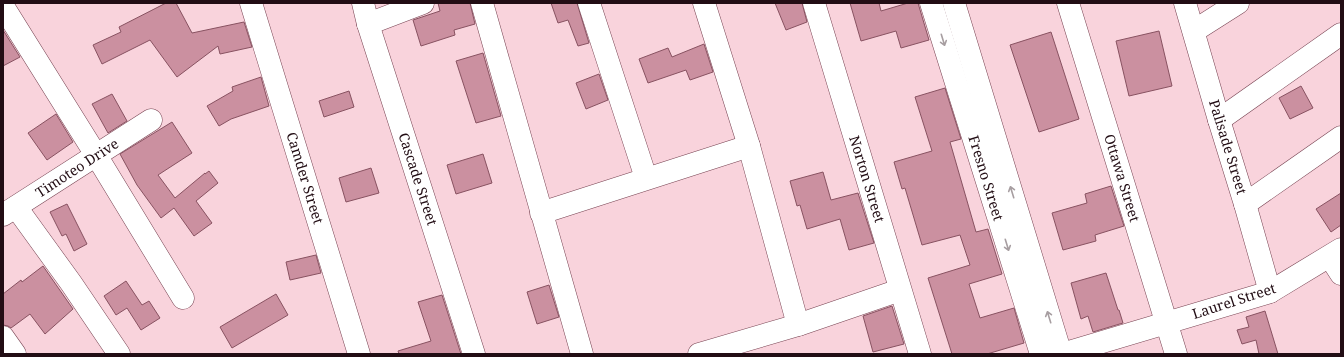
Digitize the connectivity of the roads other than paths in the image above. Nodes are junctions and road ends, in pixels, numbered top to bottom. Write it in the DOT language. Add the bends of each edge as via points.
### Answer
graph roads {
  1 [pos="251,3"];
  2 [pos="363,3"];
  3 [pos="423,3"];
  4 [pos="482,3"];
  5 [pos="589,3"];
  6 [pos="704,3"];
  7 [pos="814,3"];
  8 [pos="931,3"];
  9 [pos="954,3"];
  10 [pos="1068,3"];
  11 [pos="1185,3"];
  12 [pos="1238,3"];
  13 [pos="3,6"];
  14 [pos="368,24"];
  15 [pos="1194,31"];
  16 [pos="1341,34"];
  17 [pos="151,120"];
  18 [pos="1219,120"];
  19 [pos="1341,138"];
  20 [pos="748,146"];
  21 [pos="96,155"];
  22 [pos="646,178"];
  23 [pos="1245,204"];
  24 [pos="7,211"];
  25 [pos="541,213"];
  26 [pos="1337,260"];
  27 [pos="900,290"];
  28 [pos="1270,292"];
  29 [pos="183,298"];
  30 [pos="1166,322"];
  31 [pos="798,325"];
  32 [pos="3,337"];
  33 [pos="15,354"];
  34 [pos="119,354"];
  35 [pos="359,354"];
  36 [pos="474,354"];
  37 [pos="582,354"];
  38 [pos="699,354"];
  39 [pos="920,354"];
  40 [pos="1041,354"];
  41 [pos="1061,354"];
  42 [pos="1176,354"];
  1 -- 35 [label="street, Camder Street"];
  2 -- 14 [label="street, Cascade Street"];
  3 -- 14 [label="street"];
  4 -- 25 [label="street"];
  5 -- 22 [label="street"];
  6 -- 20 [label="street"];
  7 -- 27 [label="street, Norton Street"];
  8 -- 40 [label="street, Fresno Street, one-way"];
  41 -- 9 [label="street, Fresno Street, one-way"];
  10 -- 30 [label="street, Ottawa Street"];
  11 -- 15 [label="street, Palisade Street"];
  12 -- 15 [label="street"];
  13 -- 21 [label="street"];
  14 -- 36 [label="street, Cascade Street"];
  15 -- 18 [label="street, Palisade Street"];
  16 -- 18 [label="street"];
  17 -- 21 [label="street, Timoteo Drive"];
  18 -- 23 [label="street, Palisade Street"];
  19 -- 23 [label="street"];
  20 -- 22 [label="street"];
  20 -- 31 [label="street"];
  21 -- 24 [label="street, Timoteo Drive"];
  21 -- 29 [label="street"];
  22 -- 25 [label="street"];
  23 -- 28 [label="street, Palisade Street"];
  24 -- 34 [label="street" via="71,283"];
  25 -- 37 [label="street"];
  26 -- 28 [label="street, Laurel Street"];
  27 -- 31 [label="street"];
  27 -- 39 [label="street, Norton Street"];
  28 -- 30 [label="street, Laurel Street"];
  30 -- 41 [label="street, Laurel Street"];
  30 -- 42 [label="street, Ottawa Street"];
  31 -- 38 [label="street"];
  32 -- 33 [label="street"];
}
